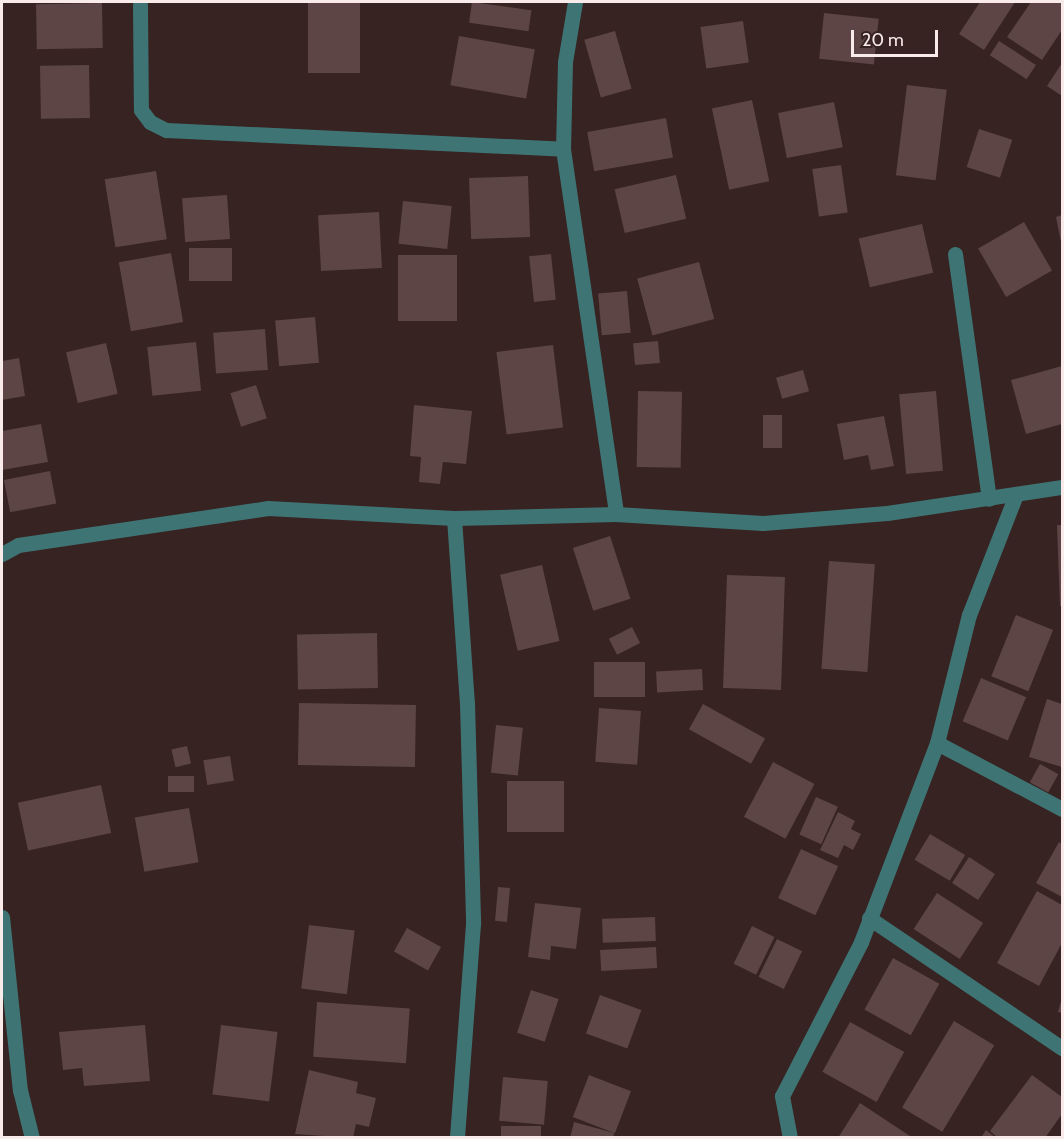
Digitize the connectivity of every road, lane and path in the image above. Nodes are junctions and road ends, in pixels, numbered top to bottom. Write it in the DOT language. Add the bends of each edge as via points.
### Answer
graph roads {
  1 [pos="575,2"];
  2 [pos="140,5"];
  3 [pos="563,149"];
  4 [pos="955,254"];
  5 [pos="1062,487"];
  6 [pos="1015,497"];
  7 [pos="989,499"];
  8 [pos="616,514"];
  9 [pos="454,518"];
  10 [pos="2,554"];
  11 [pos="936,743"];
  12 [pos="1062,809"];
  13 [pos="2,917"];
  14 [pos="869,918"];
  15 [pos="3,949"];
  16 [pos="1062,1048"];
  17 [pos="32,1137"];
  18 [pos="457,1137"];
  19 [pos="790,1137"];
  1 -- 3 [label="street" via="566,63"];
  2 -- 3 [label="street" via="141,110 150,122 166,130"];
  3 -- 8 [label="street"];
  4 -- 7 [label="street"];
  5 -- 6 [label="street"];
  6 -- 7 [label="street"];
  6 -- 11 [label="street" via="969,615"];
  7 -- 8 [label="street" via="887,513 763,523"];
  8 -- 9 [label="street"];
  9 -- 10 [label="street" via="268,508 18,545"];
  9 -- 18 [label="street" via="467,703 472,924"];
  11 -- 12 [label="street"];
  11 -- 14 [label="street"];
  13 -- 15 [label="street"];
  14 -- 16 [label="street"];
  14 -- 19 [label="street" via="861,942 782,1096"];
  15 -- 17 [label="street" via="20,1090"];
}
